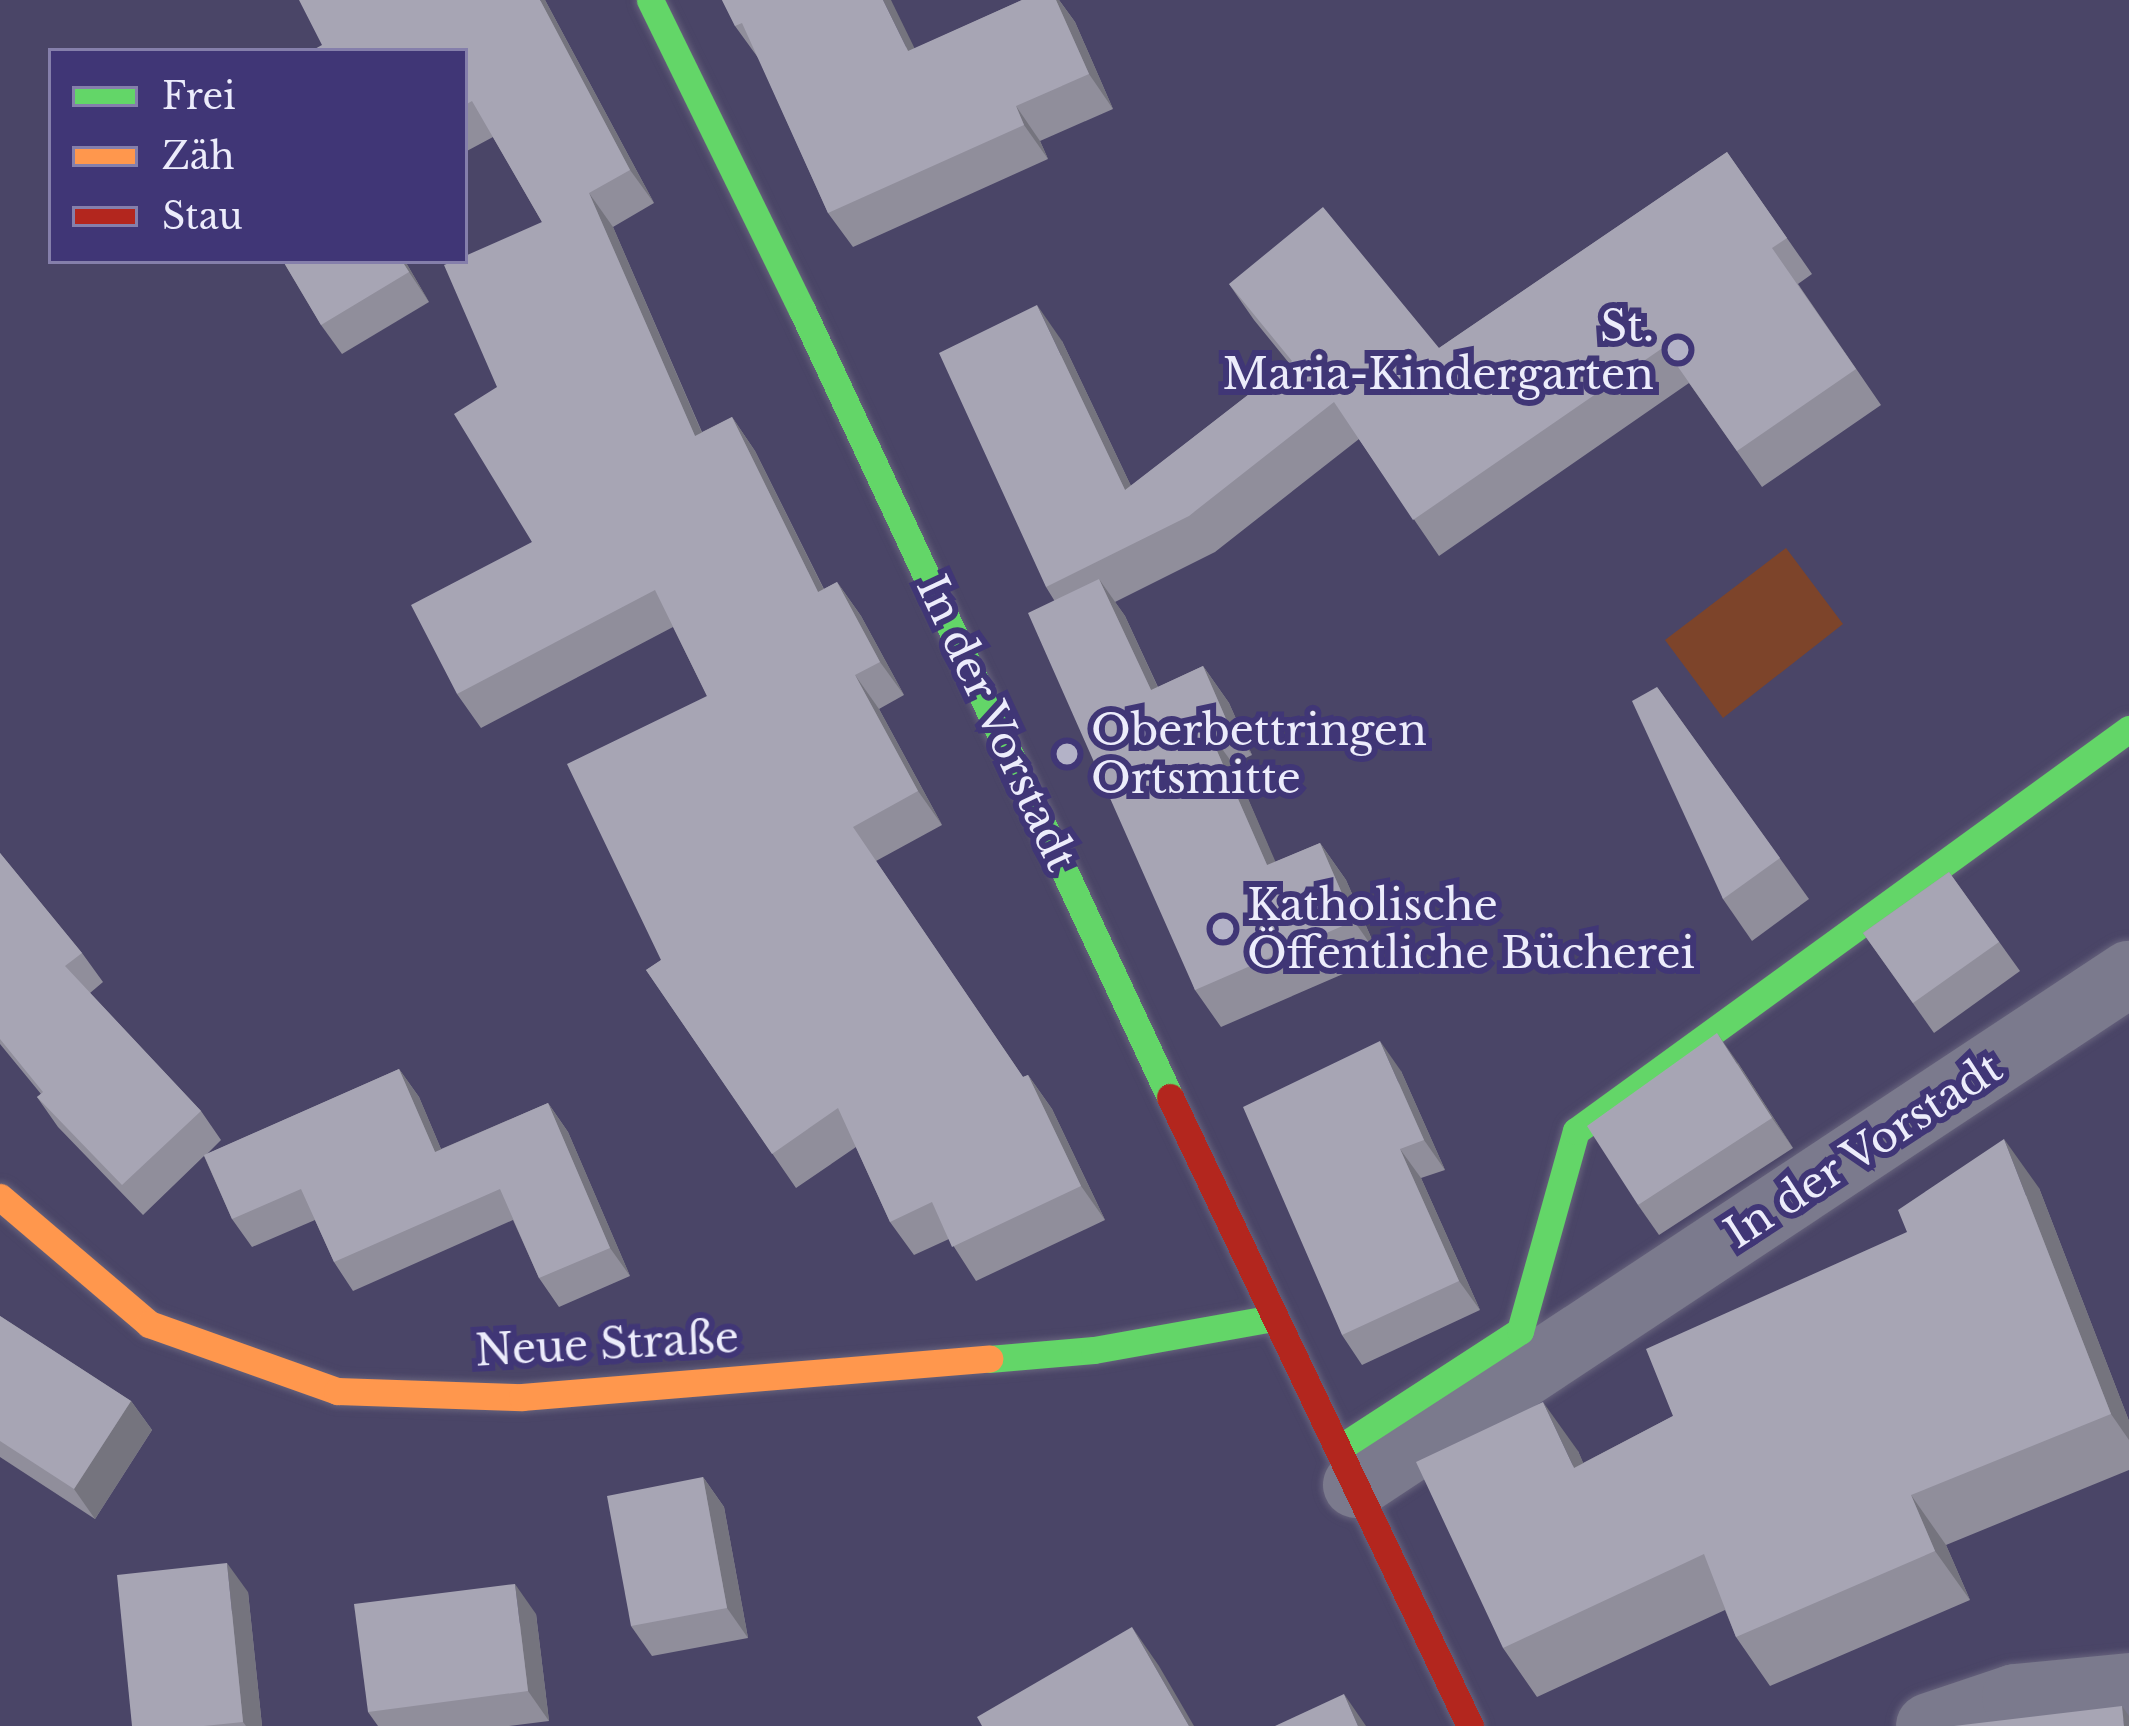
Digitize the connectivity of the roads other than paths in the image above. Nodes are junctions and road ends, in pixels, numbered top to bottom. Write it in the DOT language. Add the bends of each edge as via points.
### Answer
graph roads {
  1 [pos="650,0"];
  2 [pos="2129,729"];
  3 [pos="2129,974"];
  4 [pos="0,1197"];
  5 [pos="1273,1318"];
  6 [pos="1347,1467"];
  7 [pos="2129,1685"];
  8 [pos="1470,1726"];
  9 [pos="1929,1726"];
  1 -- 5 [label="street, In der Vorstadt"];
  2 -- 6 [label="street" via="1576,1131 1520,1330"];
  3 -- 6 [label="street, In der Vorstadt"];
  4 -- 5 [label="street, Neue Straße" via="149,1324 337,1391 522,1397 1094,1350"];
  5 -- 6 [label="street, In der Vorstadt"];
  6 -- 8 [label="street, In der Vorstadt"];
  7 -- 9 [label="street" via="2015,1697"];
}
